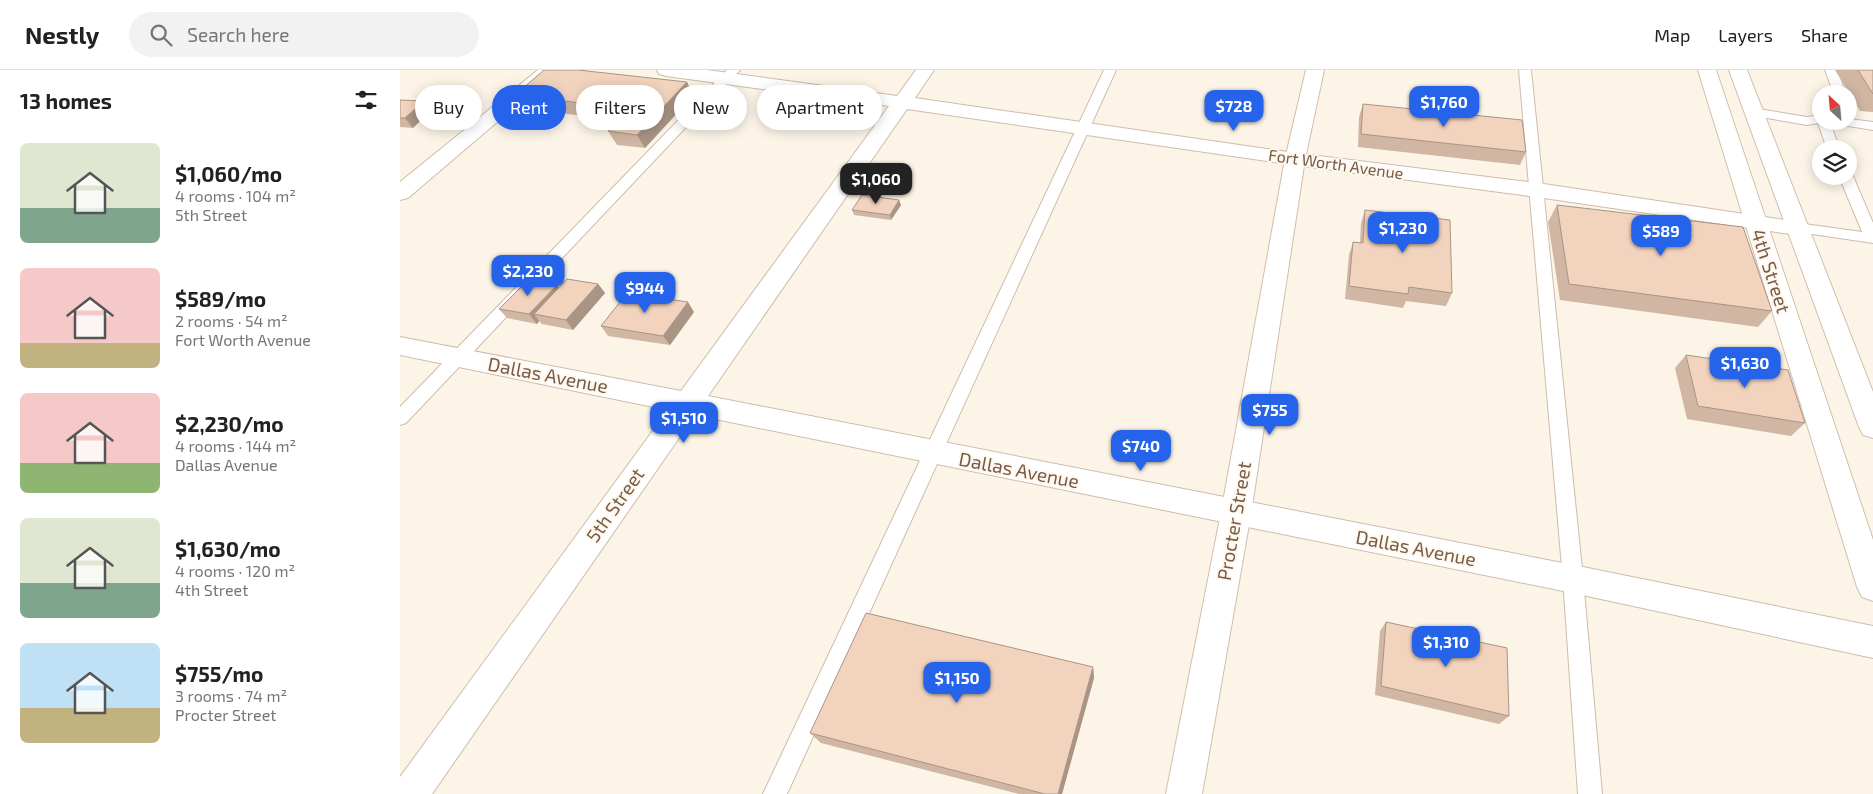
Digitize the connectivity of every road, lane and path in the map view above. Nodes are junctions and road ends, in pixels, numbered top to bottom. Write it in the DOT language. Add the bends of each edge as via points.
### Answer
graph roads {
  1 [pos="549,70"];
  2 [pos="666,70"];
  3 [pos="924,70"];
  4 [pos="1110,70"];
  5 [pos="1315,70"];
  6 [pos="1526,70"];
  7 [pos="1707,70"];
  8 [pos="1738,70"];
  9 [pos="1831,70"];
  10 [pos="730,74"];
  11 [pos="1837,85"];
  12 [pos="901,103"];
  13 [pos="1753,112"];
  14 [pos="1812,121"];
  15 [pos="1858,124"];
  16 [pos="1873,126"];
  17 [pos="1083,127"];
  18 [pos="1295,159"];
  19 [pos="1850,185"];
  20 [pos="1537,190"];
  21 [pos="400,193"];
  22 [pos="1755,222"];
  23 [pos="1797,228"];
  24 [pos="400,346"];
  25 [pos="459,357"];
  26 [pos="1865,385"];
  27 [pos="687,403"];
  28 [pos="400,418"];
  29 [pos="1873,427"];
  30 [pos="932,453"];
  31 [pos="1236,513"];
  32 [pos="1573,579"];
  33 [pos="1873,586"];
  34 [pos="1873,642"];
  35 [pos="410,794"];
  36 [pos="775,794"];
  37 [pos="1184,794"];
  38 [pos="1590,794"];
  1 -- 21 [label="street"];
  2 -- 10 [label="street, Fort Worth Avenue"];
  3 -- 12 [label="street, 5th Street"];
  4 -- 17 [label="lane"];
  5 -- 18 [label="street, Procter Street"];
  6 -- 20 [label="lane"];
  7 -- 22 [label="street, 4th Street"];
  8 -- 13 [label="street, 4th Street"];
  9 -- 11 [label="lane"];
  10 -- 12 [label="street, Fort Worth Avenue"];
  10 -- 25 [label="lane"];
  12 -- 17 [label="street, Fort Worth Avenue"];
  12 -- 27 [label="street, 5th Street"];
  13 -- 14 [label="lane"];
  13 -- 23 [label="street, 4th Street"];
  15 -- 16 [label="lane"];
  17 -- 18 [label="street, Fort Worth Avenue"];
  17 -- 30 [label="lane"];
  18 -- 20 [label="street, Fort Worth Avenue"];
  18 -- 31 [label="street, Procter Street"];
  19 -- 23 [label="lane" via="1872,238"];
  20 -- 22 [label="street, Fort Worth Avenue"];
  20 -- 32 [label="lane"];
  22 -- 23 [label="street, Fort Worth Avenue"];
  22 -- 33 [label="street, 4th Street"];
  23 -- 26 [label="street, 4th Street"];
  24 -- 25 [label="street, Dallas Avenue"];
  25 -- 27 [label="street, Dallas Avenue"];
  25 -- 28 [label="lane"];
  26 -- 29 [label="street, 4th Street"];
  27 -- 30 [label="street, Dallas Avenue"];
  27 -- 35 [label="street, 5th Street"];
  30 -- 31 [label="street, Dallas Avenue"];
  30 -- 36 [label="lane"];
  31 -- 32 [label="street, Dallas Avenue"];
  31 -- 37 [label="street, Procter Street"];
  32 -- 34 [label="street, Dallas Avenue"];
  32 -- 38 [label="lane"];
}
